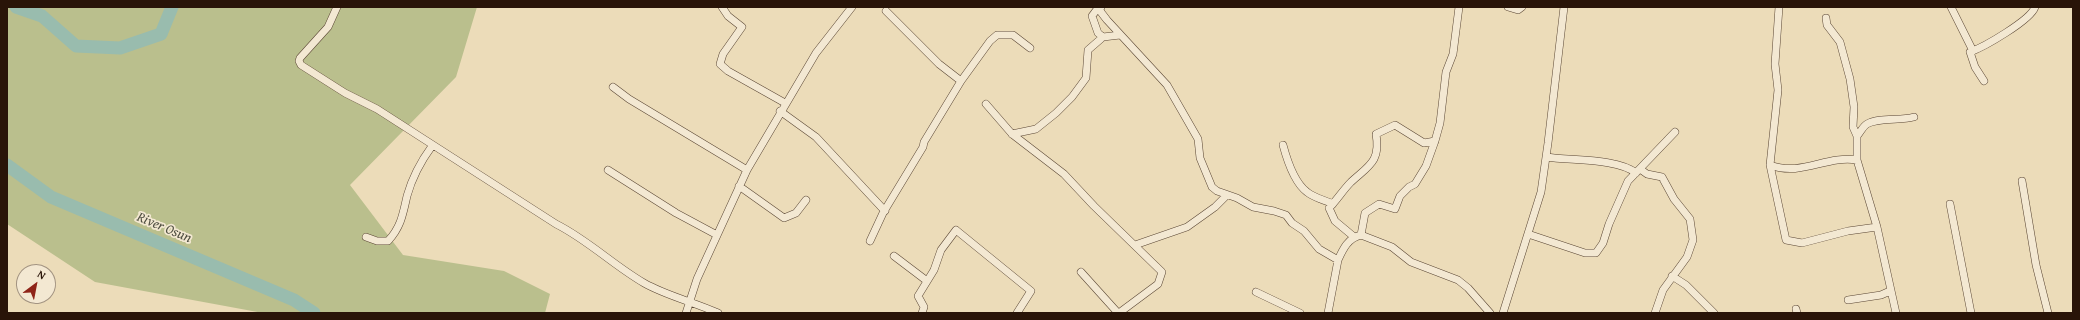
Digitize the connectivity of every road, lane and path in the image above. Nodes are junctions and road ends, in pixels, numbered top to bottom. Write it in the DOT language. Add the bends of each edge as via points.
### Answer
graph roads {
  1 [pos="336,7"];
  2 [pos="722,7"];
  3 [pos="852,7"];
  4 [pos="1099,7"];
  5 [pos="1459,7"];
  6 [pos="1508,7"];
  7 [pos="1522,7"];
  8 [pos="1564,7"];
  9 [pos="1779,7"];
  10 [pos="1950,7"];
  11 [pos="2035,7"];
  12 [pos="885,12"];
  13 [pos="1826,18"];
  14 [pos="1120,35"];
  15 [pos="1103,37"];
  16 [pos="1030,48"];
  17 [pos="1973,51"];
  18 [pos="961,81"];
  19 [pos="1984,82"];
  20 [pos="613,87"];
  21 [pos="785,103"];
  22 [pos="986,104"];
  23 [pos="780,111"];
  24 [pos="1914,117"];
  25 [pos="1867,124"];
  26 [pos="1853,127"];
  27 [pos="1675,132"];
  28 [pos="1012,134"];
  29 [pos="1857,136"];
  30 [pos="1435,141"];
  31 [pos="1283,145"];
  32 [pos="432,146"];
  33 [pos="1546,157"];
  34 [pos="1857,160"];
  35 [pos="1770,165"];
  36 [pos="608,170"];
  37 [pos="747,170"];
  38 [pos="1638,171"];
  39 [pos="2022,181"];
  40 [pos="738,186"];
  41 [pos="1227,195"];
  42 [pos="806,200"];
  43 [pos="1333,204"];
  44 [pos="1950,204"];
  45 [pos="885,211"];
  46 [pos="1877,227"];
  47 [pos="1528,234"];
  48 [pos="718,235"];
  49 [pos="1361,235"];
  50 [pos="1353,236"];
  51 [pos="366,237"];
  52 [pos="870,241"];
  53 [pos="1136,245"];
  54 [pos="894,256"];
  55 [pos="1338,260"];
  56 [pos="1081,272"];
  57 [pos="1672,276"];
  58 [pos="927,281"];
  59 [pos="1890,291"];
  60 [pos="1256,292"];
  61 [pos="1848,300"];
  62 [pos="690,301"];
  63 [pos="686,313"];
  64 [pos="718,313"];
  65 [pos="922,313"];
  66 [pos="1017,313"];
  67 [pos="1118,313"];
  68 [pos="1300,313"];
  69 [pos="1328,313"];
  70 [pos="1490,313"];
  71 [pos="1503,313"];
  72 [pos="1655,313"];
  73 [pos="1714,313"];
  74 [pos="1896,313"];
  75 [pos="1971,313"];
  76 [pos="2048,313"];
  1 -- 32 [label="street" via="328,27 300,58 301,65 350,96 377,109"];
  2 -- 21 [label="street" via="728,16 742,27 720,64"];
  3 -- 21 [label="street" via="816,53"];
  4 -- 14 [label="street"];
  4 -- 15 [label="street" via="1092,16 1098,33"];
  5 -- 30 [label="street" via="1453,54 1446,72 1440,123"];
  6 -- 7 [label="street" via="1518,10"];
  8 -- 33 [label="street"];
  9 -- 35 [label="street" via="1775,64 1778,90"];
  10 -- 17 [label="street"];
  11 -- 17 [label="street" via="2033,13 2026,18"];
  12 -- 18 [label="street" via="939,64"];
  13 -- 26 [label="street" via="1827,25 1840,42 1850,79 1854,108"];
  14 -- 15 [label="street"];
  14 -- 41 [label="street" via="1167,85 1198,139 1200,158 1208,181 1217,192"];
  15 -- 28 [label="street" via="1088,50 1086,78 1072,98 1036,129"];
  16 -- 18 [label="street" via="1013,36 997,35"];
  17 -- 19 [label="street" via="1970,52 1975,67"];
  18 -- 45 [label="street"];
  20 -- 37 [label="street"];
  21 -- 23 [label="street"];
  22 -- 28 [label="street"];
  23 -- 37 [label="street"];
  23 -- 45 [label="street" via="816,137"];
  24 -- 25 [label="street" via="1904,120 1880,120"];
  25 -- 26 [label="street"];
  25 -- 29 [label="street"];
  26 -- 29 [label="street"];
  27 -- 38 [label="street"];
  28 -- 53 [label="street" via="1064,174"];
  29 -- 34 [label="street"];
  30 -- 43 [label="street" via="1424,143 1395,125 1376,134 1378,145 1372,164 1350,183"];
  30 -- 49 [label="street" via="1426,166 1415,184 1400,196 1395,209 1379,204 1365,213"];
  31 -- 43 [label="street" via="1300,186 1308,193"];
  32 -- 51 [label="street" via="414,178 396,232 388,241"];
  32 -- 62 [label="street" via="575,234 621,269 646,284"];
  33 -- 38 [label="street" via="1610,164"];
  33 -- 47 [label="street" via="1541,192"];
  34 -- 35 [label="street" via="1846,158 1794,170"];
  34 -- 46 [label="street"];
  35 -- 46 [label="street" via="1782,229 1789,242 1802,243 1848,231"];
  36 -- 48 [label="street" via="676,213"];
  37 -- 40 [label="street"];
  38 -- 47 [label="street" via="1628,181 1603,243 1596,253 1585,254"];
  38 -- 57 [label="street" via="1662,178 1690,219 1693,240 1687,257"];
  39 -- 76 [label="street" via="2036,265"];
  40 -- 42 [label="street" via="784,218 796,213"];
  40 -- 48 [label="street"];
  41 -- 53 [label="street" via="1187,227"];
  41 -- 55 [label="street" via="1238,198 1252,207 1286,215 1319,249"];
  43 -- 50 [label="street" via="1329,208 1335,221"];
  44 -- 75 [label="street"];
  45 -- 52 [label="street"];
  46 -- 59 [label="street"];
  47 -- 71 [label="street"];
  48 -- 62 [label="street" via="697,279"];
  49 -- 50 [label="street"];
  49 -- 70 [label="street" via="1392,247 1412,262 1458,280"];
  50 -- 55 [label="street" via="1345,245"];
  53 -- 67 [label="street" via="1162,272 1158,284"];
  54 -- 58 [label="street"];
  55 -- 69 [label="street"];
  56 -- 67 [label="street"];
  57 -- 72 [label="street" via="1663,290"];
  57 -- 73 [label="street" via="1686,285"];
  58 -- 65 [label="street" via="918,296 924,307"];
  58 -- 66 [label="street" via="941,250 956,230 1031,291"];
  59 -- 61 [label="street" via="1881,295"];
  59 -- 74 [label="street"];
  60 -- 68 [label="street"];
  62 -- 63 [label="street"];
  62 -- 64 [label="street"];
}
